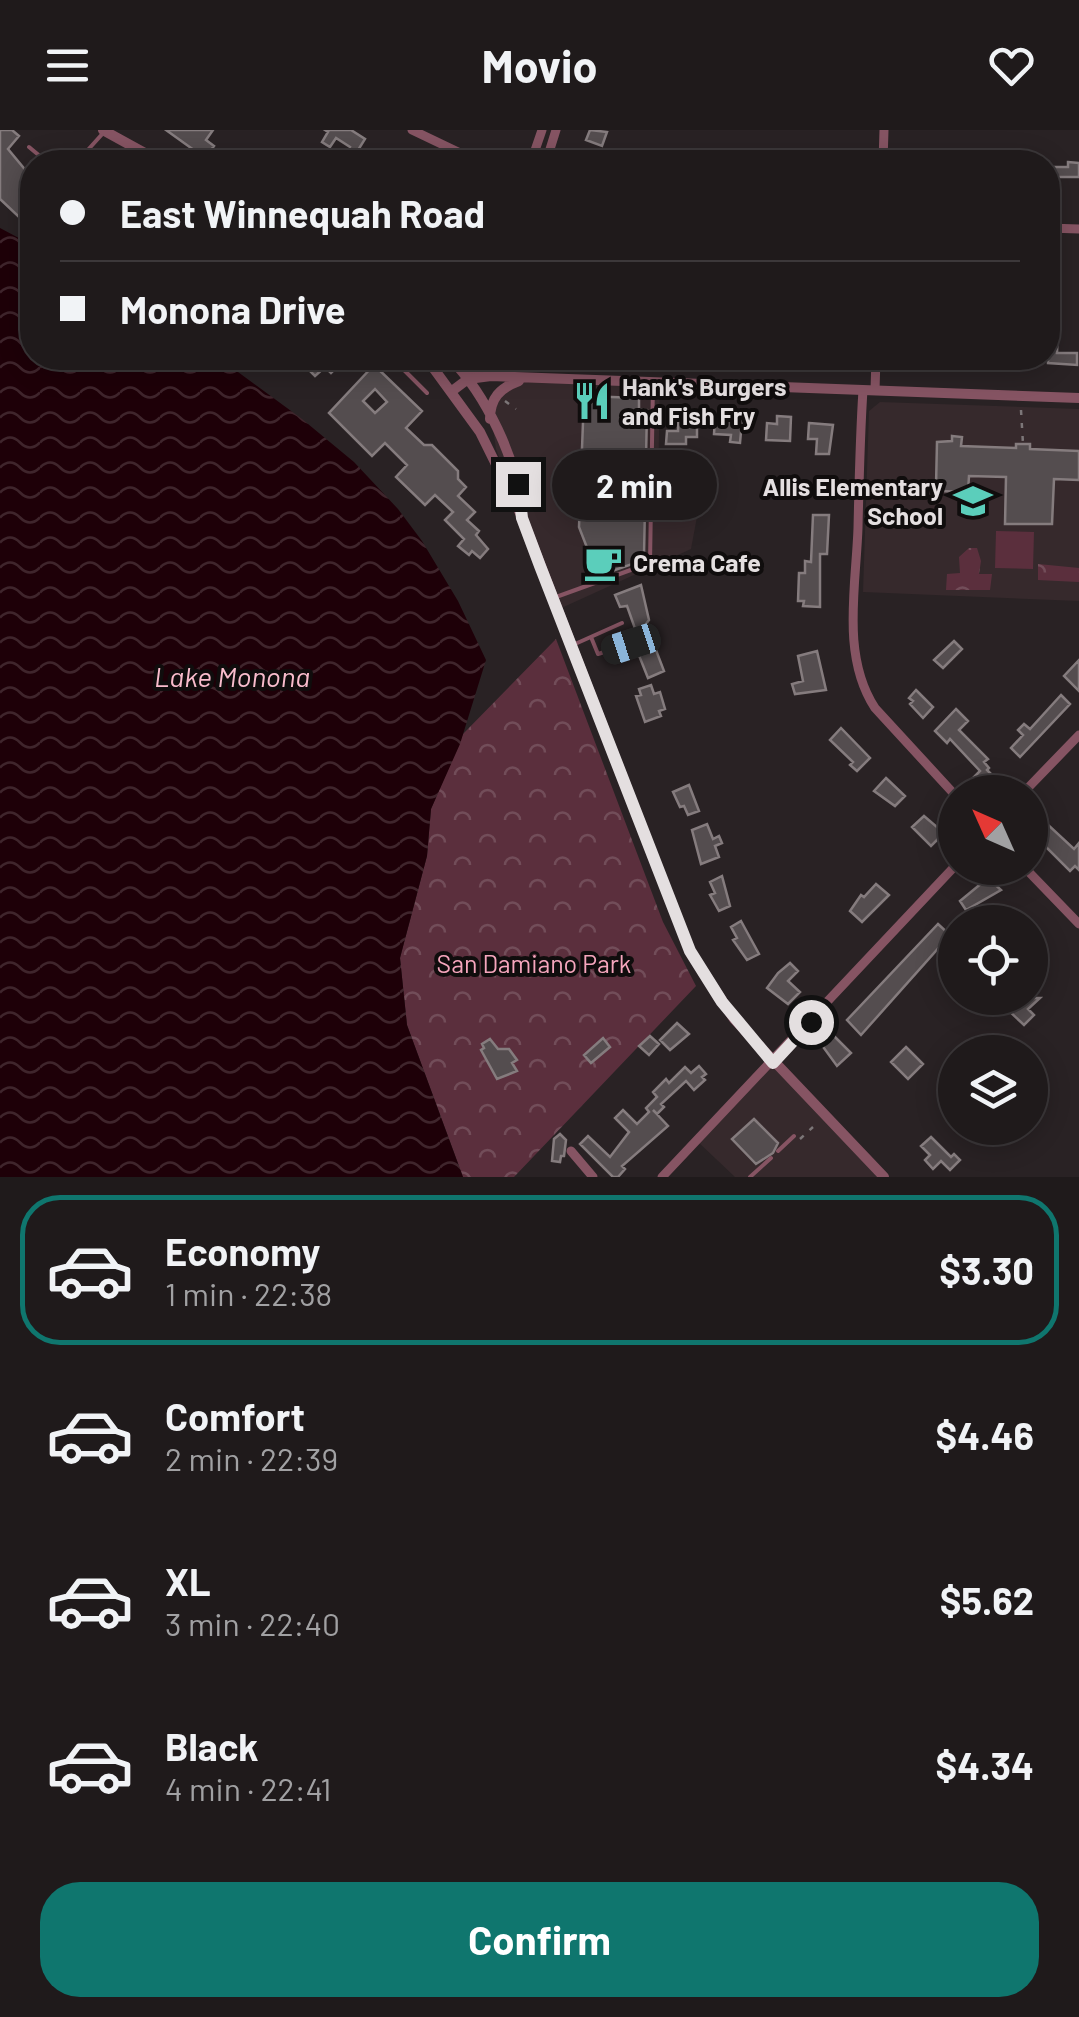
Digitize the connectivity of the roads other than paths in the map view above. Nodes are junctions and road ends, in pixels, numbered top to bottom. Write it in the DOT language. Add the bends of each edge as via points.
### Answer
graph roads {
  1 [pos="412,130"];
  2 [pos="104,131"];
  3 [pos="29,147"];
  4 [pos="33,150"];
  5 [pos="87,150"];
  6 [pos="139,150"];
  7 [pos="454,150"];
  8 [pos="404,370"];
  9 [pos="436,370"];
  10 [pos="460,370"];
  11 [pos="468,370"];
  12 [pos="479,370"];
  13 [pos="873,370"];
  14 [pos="530,378"];
  15 [pos="468,380"];
  16 [pos="653,383"];
  17 [pos="452,390"];
  18 [pos="869,390"];
  19 [pos="426,393"];
  20 [pos="1079,398"];
  21 [pos="490,419"];
  22 [pos="522,518"];
  23 [pos="552,598"];
  24 [pos="622,623"];
  25 [pos="591,638"];
  26 [pos="631,644"];
  27 [pos="571,646"];
  28 [pos="598,654"];
  29 [pos="577,662"];
  30 [pos="1079,735"];
  31 [pos="1040,775"];
  32 [pos="938,777"];
  33 [pos="938,884"];
  34 [pos="1041,885"];
  35 [pos="1079,924"];
  36 [pos="773,1063"];
  37 [pos="794,1136"];
  38 [pos="778,1151"];
  39 [pos="570,1152"];
  40 [pos="770,1158"];
  41 [pos="593,1177"];
  42 [pos="662,1177"];
  43 [pos="750,1177"];
  44 [pos="884,1177"];
  1 -- 7 [label="street"];
  2 -- 5 [label="lane"];
  2 -- 6 [label="street"];
  3 -- 4 [label="lane"];
  8 -- 19 [label="lane"];
  9 -- 17 [label="street"];
  10 -- 15 [label="street"];
  11 -- 15 [label="street"];
  12 -- 15 [label="street"];
  13 -- 18 [label="street"];
  14 -- 15 [label="street"];
  14 -- 16 [label="street"];
  14 -- 21 [label="street" via="498,393"];
  15 -- 17 [label="street"];
  15 -- 21 [label="street"];
  16 -- 18 [label="street"];
  16 -- 23 [label="lane" via="650,562"];
  17 -- 22 [label="street"];
  18 -- 20 [label="street"];
  18 -- 32 [label="street" via="856,663 875,708"];
  21 -- 22 [label="street" via="518,484"];
  22 -- 23 [label="street"];
  23 -- 27 [label="street"];
  24 -- 25 [label="lane"];
  25 -- 27 [label="lane"];
  25 -- 28 [label="lane"];
  26 -- 28 [label="lane"];
  27 -- 29 [label="street"];
  28 -- 29 [label="lane"];
  29 -- 36 [label="street" via="690,951"];
  30 -- 31 [label="street"];
  33 -- 36 [label="street"];
  34 -- 35 [label="street"];
  36 -- 42 [label="street"];
  36 -- 44 [label="street"];
  37 -- 38 [label="lane"];
  39 -- 41 [label="street"];
  40 -- 43 [label="lane"];
}
